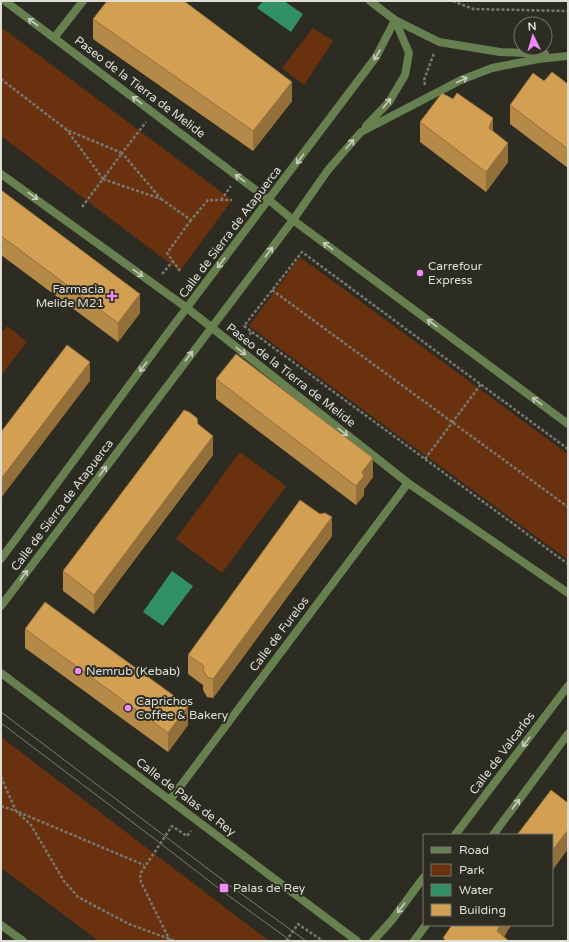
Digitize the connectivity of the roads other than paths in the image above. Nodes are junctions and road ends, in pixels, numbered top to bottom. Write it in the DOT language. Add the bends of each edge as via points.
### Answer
graph roads {
  1 [pos="5,1"];
  2 [pos="83,1"];
  3 [pos="370,1"];
  4 [pos="395,20"];
  5 [pos="54,38"];
  6 [pos="568,55"];
  7 [pos="361,132"];
  8 [pos="1,174"];
  9 [pos="269,200"];
  10 [pos="293,220"];
  11 [pos="187,308"];
  12 [pos="211,327"];
  13 [pos="568,424"];
  14 [pos="408,483"];
  15 [pos="1,559"];
  16 [pos="568,593"];
  17 [pos="1,606"];
  18 [pos="1,673"];
  19 [pos="568,686"];
  20 [pos="568,734"];
  21 [pos="170,800"];
  22 [pos="456,834"];
  23 [pos="494,834"];
  24 [pos="423,878"];
  25 [pos="1,925"];
  26 [pos="425,926"];
  27 [pos="23,941"];
  28 [pos="357,941"];
  29 [pos="373,941"];
  30 [pos="414,941"];
  5 -- 1 [label="street, Paseo de la Tierra de Melide, one-way"];
  2 -- 5 [label="street"];
  3 -- 4 [label="street"];
  4 -- 6 [label="street" via="439,42 500,52"];
  7 -- 4 [label="street, Calle de Sierra de Atapuerca, one-way" via="389,102 405,75 409,52"];
  4 -- 9 [label="street, Calle de Sierra de Atapuerca, one-way" via="376,57"];
  9 -- 5 [label="street, Paseo de la Tierra de Melide, one-way"];
  7 -- 6 [label="street, Calle de Sierra de Atapuerca, one-way" via="461,80 492,68"];
  10 -- 7 [label="street, Calle de Sierra de Atapuerca, one-way" via="328,170"];
  8 -- 11 [label="street, Paseo de la Tierra de Melide, one-way"];
  9 -- 10 [label="street, Paseo de la Tierra de Melide"];
  9 -- 11 [label="street, Calle de Sierra de Atapuerca, one-way"];
  12 -- 10 [label="street, Calle de Sierra de Atapuerca, one-way"];
  13 -- 10 [label="street, Paseo de la Tierra de Melide, one-way"];
  11 -- 12 [label="street, Paseo de la Tierra de Melide"];
  11 -- 15 [label="street, Calle de Sierra de Atapuerca, one-way"];
  12 -- 14 [label="street, Paseo de la Tierra de Melide, one-way"];
  17 -- 12 [label="street, Calle de Sierra de Atapuerca, one-way"];
  14 -- 16 [label="street, Paseo de la Tierra de Melide"];
  14 -- 21 [label="street, Calle de Furelos"];
  18 -- 21 [label="street, Calle de Palas de Rey"];
  19 -- 22 [label="street, Calle de Valcarlos, one-way"];
  23 -- 20 [label="street, one-way"];
  21 -- 28 [label="street, Calle de Palas de Rey"];
  24 -- 29 [label="street, one-way"];
  25 -- 27 [label="street"];
  26 -- 30 [label="street"];
}
